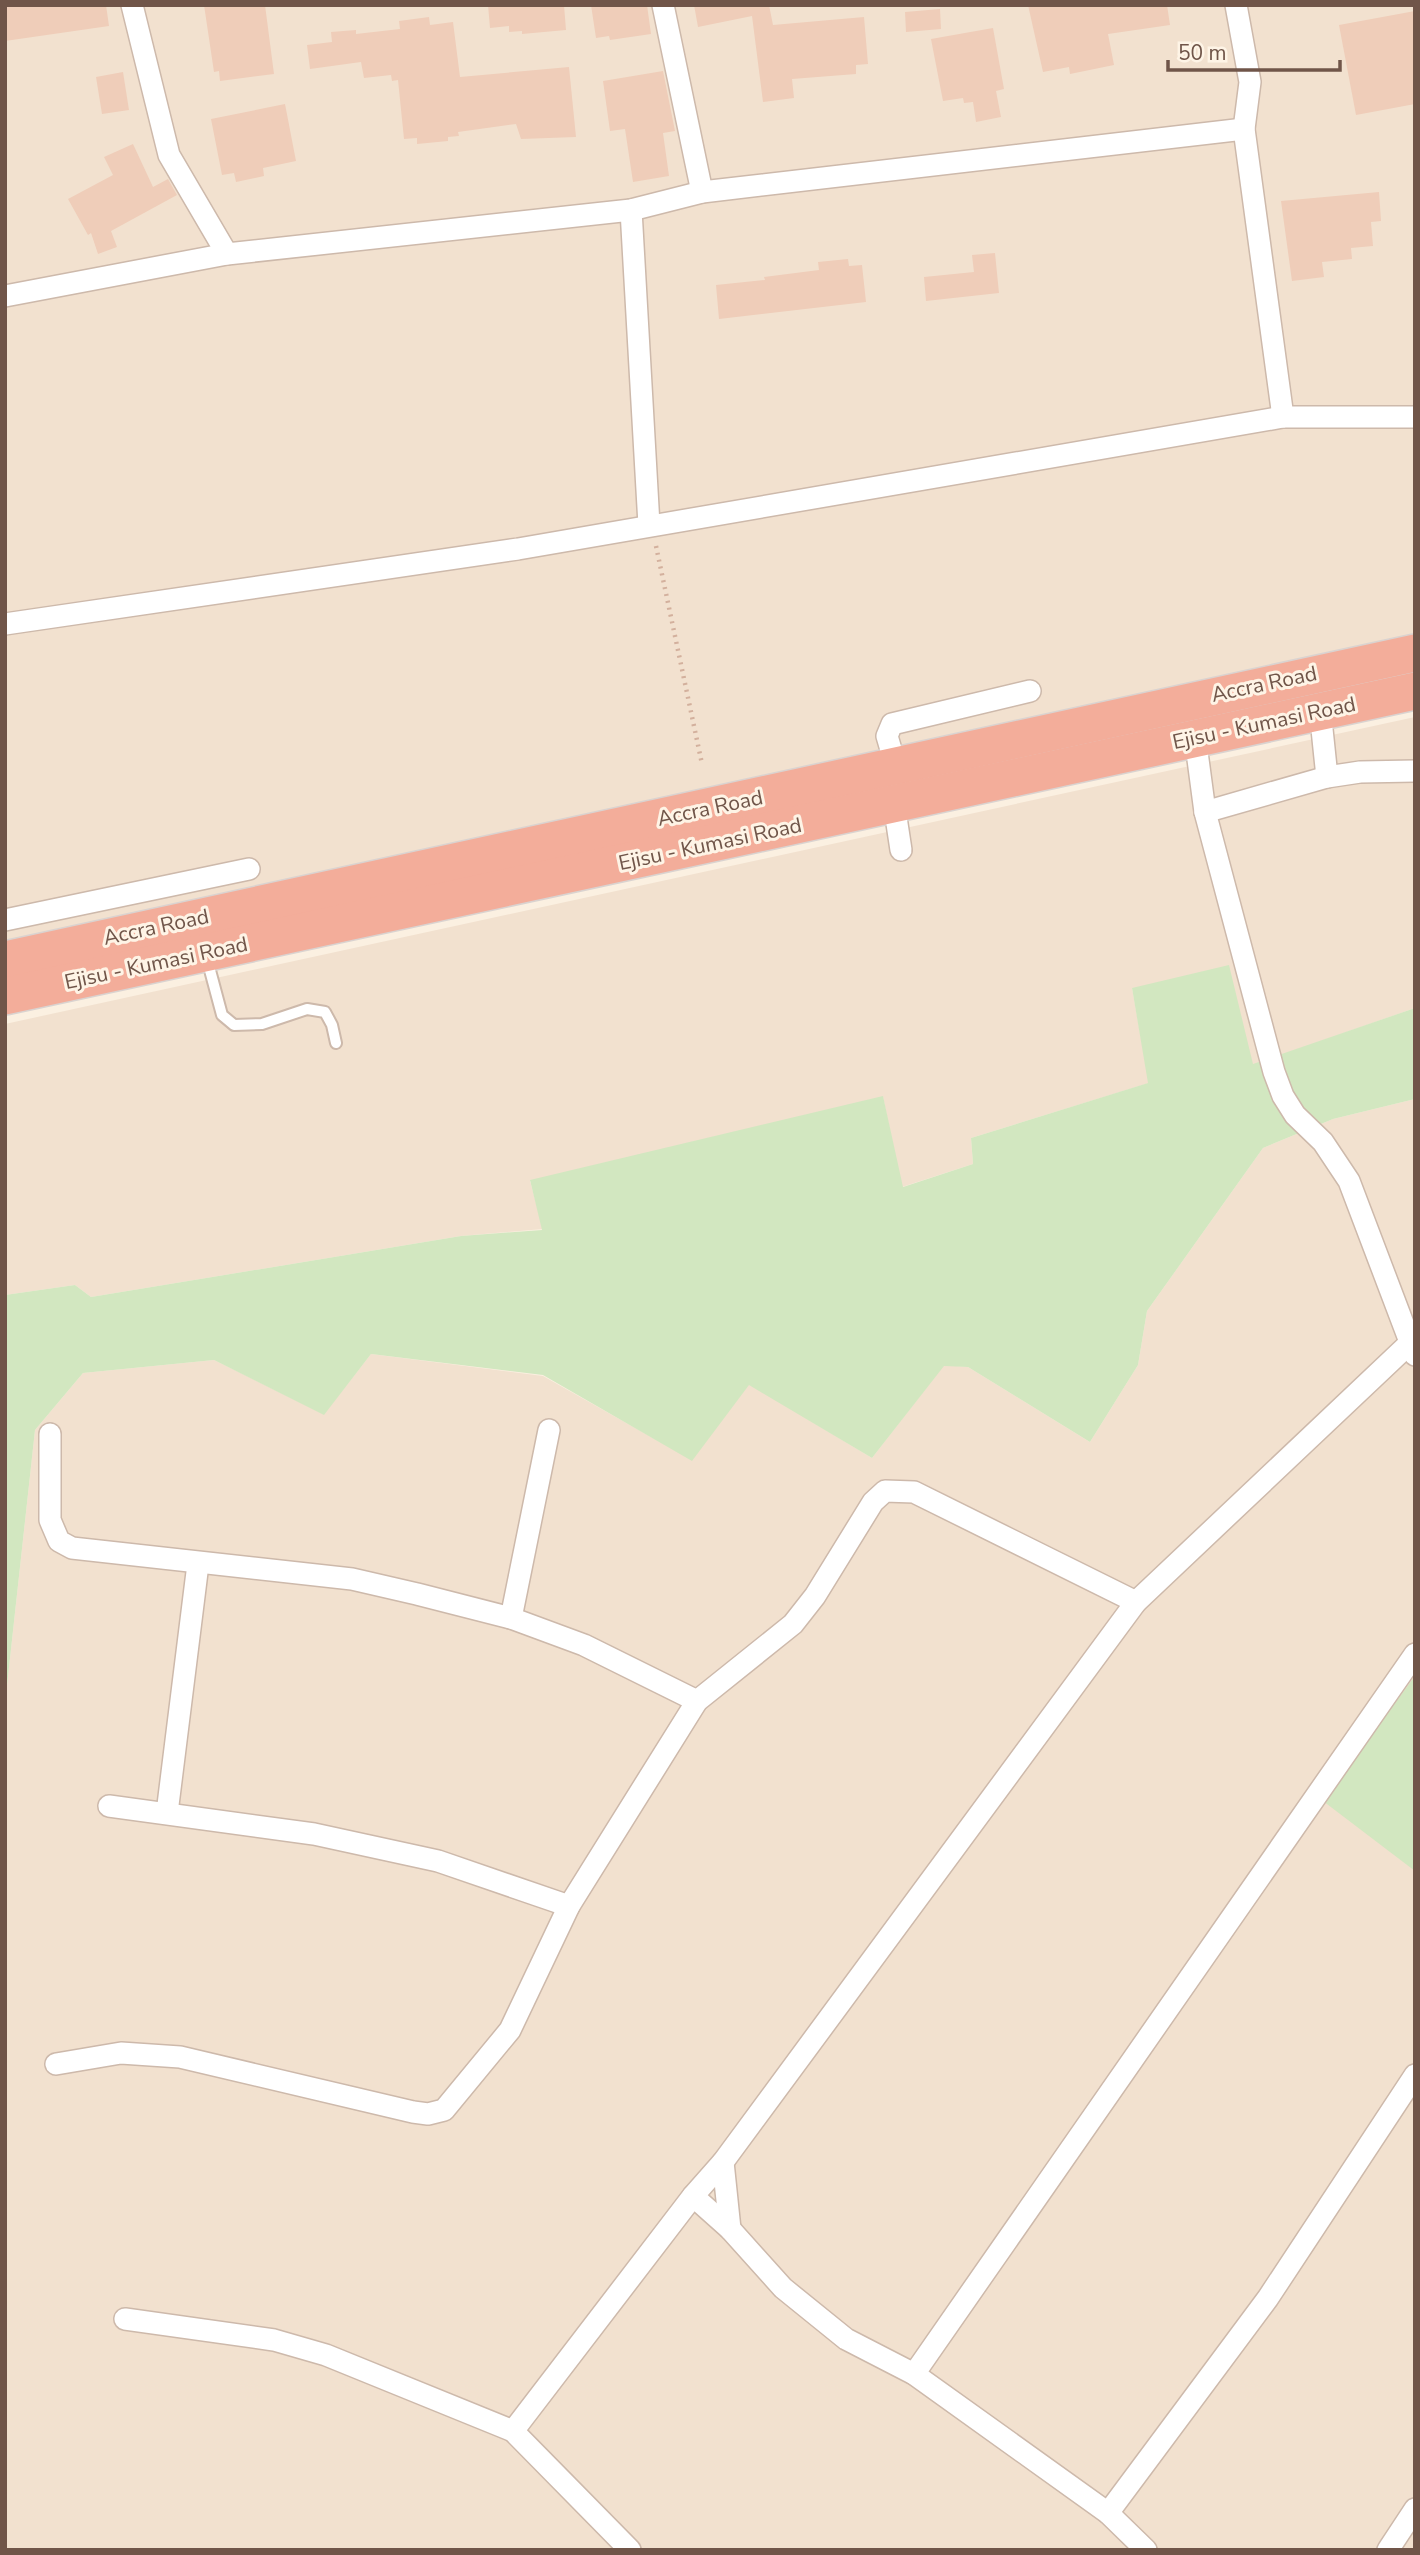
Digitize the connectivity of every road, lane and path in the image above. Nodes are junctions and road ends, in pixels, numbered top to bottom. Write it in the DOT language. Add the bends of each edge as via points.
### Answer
graph roads {
  1 [pos="132,5"];
  2 [pos="663,5"];
  3 [pos="1236,5"];
  4 [pos="1244,129"];
  5 [pos="702,192"];
  6 [pos="631,210"];
  7 [pos="227,254"];
  8 [pos="5,296"];
  9 [pos="1415,416"];
  10 [pos="1283,417"];
  11 [pos="649,525"];
  12 [pos="5,624"];
  13 [pos="1415,653"];
  14 [pos="1030,691"];
  15 [pos="1415,691"];
  16 [pos="1320,710"];
  17 [pos="1195,737"];
  18 [pos="702,764"];
  19 [pos="896,767"];
  20 [pos="1415,772"];
  21 [pos="1327,777"];
  22 [pos="894,804"];
  23 [pos="1205,812"];
  24 [pos="901,850"];
  25 [pos="249,869"];
  26 [pos="5,920"];
  27 [pos="205,953"];
  28 [pos="5,960"];
  29 [pos="5,996"];
  30 [pos="336,1044"];
  31 [pos="1412,1349"];
  32 [pos="550,1430"];
  33 [pos="50,1434"];
  34 [pos="198,1564"];
  35 [pos="1136,1602"];
  36 [pos="511,1618"];
  37 [pos="1415,1654"];
  38 [pos="697,1701"];
  39 [pos="109,1806"];
  40 [pos="167,1813"];
  41 [pos="569,1906"];
  42 [pos="56,2064"];
  43 [pos="1415,2075"];
  44 [pos="723,2162"];
  45 [pos="693,2196"];
  46 [pos="730,2229"];
  47 [pos="125,2319"];
  48 [pos="914,2374"];
  49 [pos="513,2431"];
  50 [pos="1415,2509"];
  51 [pos="1108,2513"];
  52 [pos="629,2550"];
  53 [pos="1146,2550"];
  54 [pos="1388,2550"];
  1 -- 7 [label="street" via="169,155"];
  2 -- 5 [label="street"];
  3 -- 4 [label="street" via="1250,82"];
  4 -- 5 [label="street"];
  4 -- 10 [label="street"];
  5 -- 6 [label="street"];
  6 -- 7 [label="street"];
  6 -- 11 [label="street"];
  7 -- 8 [label="street"];
  9 -- 10 [label="street"];
  10 -- 11 [label="street"];
  11 -- 12 [label="street" via="518,550"];
  11 -- 18 [label="path"];
  13 -- 19 [label="highway, Accra Road"];
  14 -- 19 [label="street" via="892,724 887,736"];
  15 -- 16 [label="highway, Ejisu - Kumasi Road"];
  16 -- 17 [label="highway, Ejisu - Kumasi Road"];
  16 -- 21 [label="street"];
  17 -- 22 [label="highway, Ejisu - Kumasi Road"];
  17 -- 23 [label="street"];
  19 -- 28 [label="highway, Accra Road"];
  20 -- 21 [label="street"];
  21 -- 23 [label="street"];
  22 -- 24 [label="street"];
  22 -- 27 [label="highway, Ejisu - Kumasi Road"];
  23 -- 31 [label="street" via="1283,1096 1349,1181"];
  25 -- 26 [label="street"];
  27 -- 29 [label="highway, Ejisu - Kumasi Road"];
  27 -- 30 [label="lane" via="222,1015 234,1025 262,1024 307,1009 324,1012"];
  31 -- 35 [label="street"];
  32 -- 36 [label="street"];
  33 -- 34 [label="street" via="50,1520 59,1541 72,1548"];
  34 -- 36 [label="street" via="352,1579"];
  34 -- 40 [label="street"];
  35 -- 38 [label="street" via="914,1492 885,1491 873,1502 793,1624"];
  35 -- 44 [label="street"];
  36 -- 38 [label="street" via="584,1645"];
  37 -- 48 [label="street"];
  38 -- 41 [label="street"];
  39 -- 40 [label="street"];
  40 -- 41 [label="street" via="314,1834 438,1861"];
  41 -- 42 [label="street" via="510,2030 444,2110 428,2115 180,2057 121,2053"];
  43 -- 51 [label="street" via="1268,2298"];
  44 -- 45 [label="street"];
  44 -- 46 [label="street"];
  45 -- 46 [label="street"];
  45 -- 49 [label="street"];
  46 -- 48 [label="street" via="783,2288 846,2339"];
  47 -- 49 [label="street" via="274,2340 326,2355"];
  48 -- 51 [label="street"];
  49 -- 52 [label="street"];
  50 -- 54 [label="street"];
  51 -- 53 [label="street"];
}
